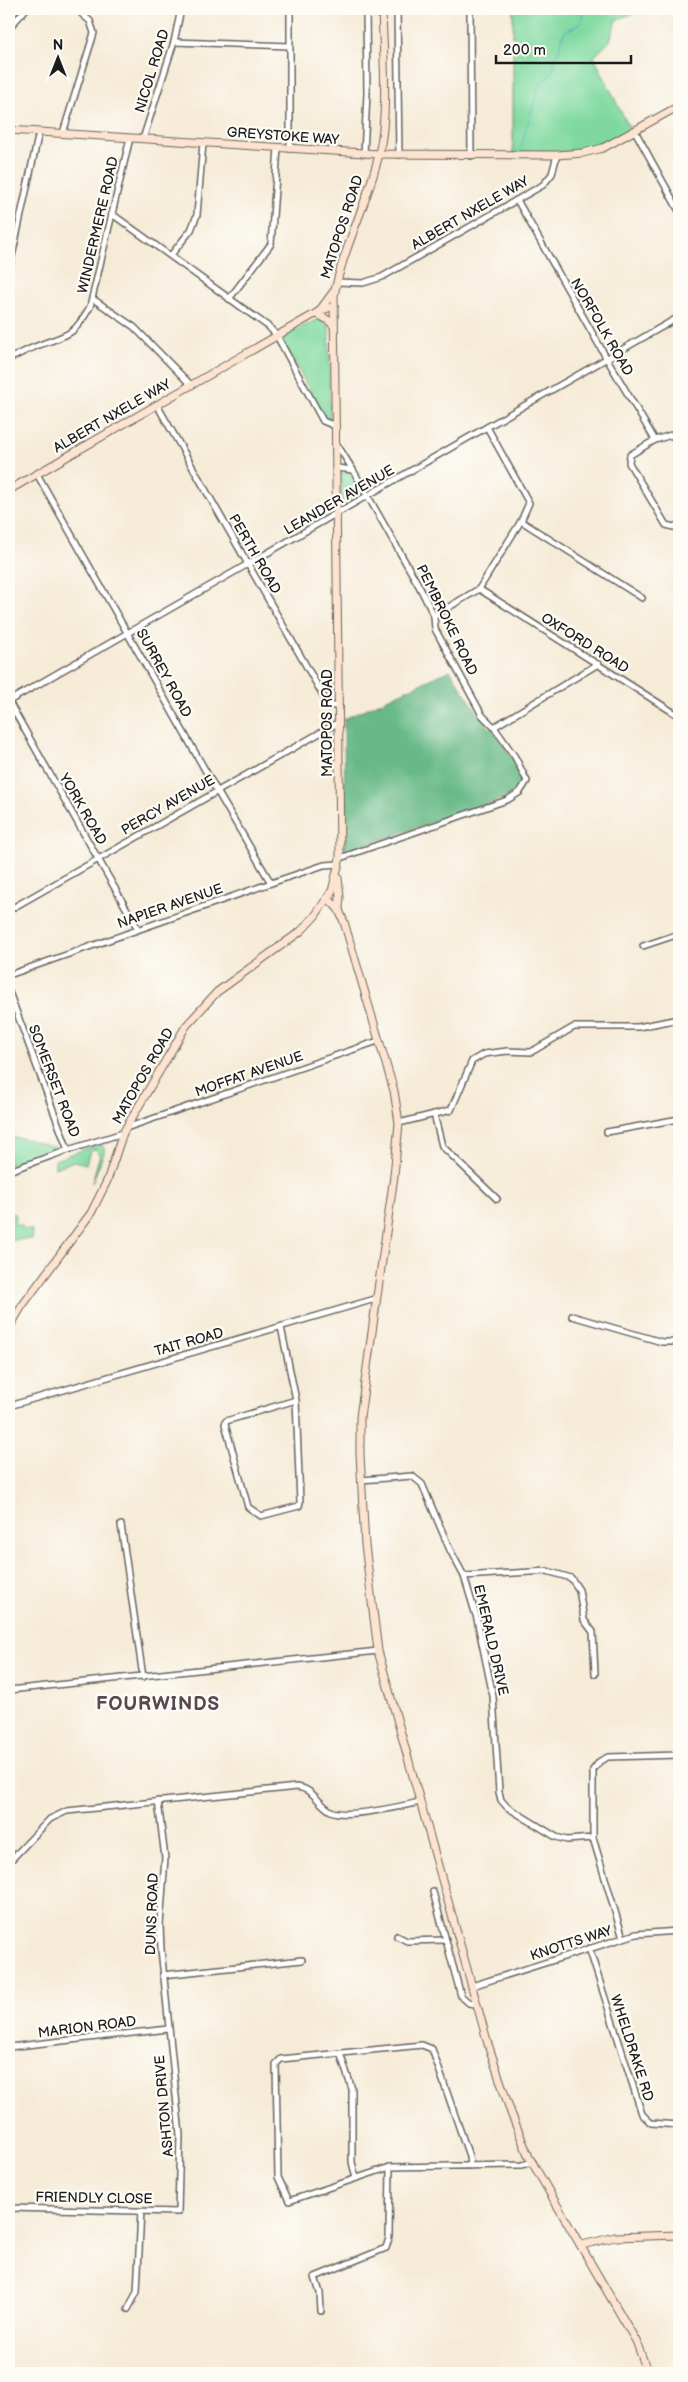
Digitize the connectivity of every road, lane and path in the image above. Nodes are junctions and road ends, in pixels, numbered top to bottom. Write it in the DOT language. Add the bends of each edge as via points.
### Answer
graph roads {
  1 [pos="26,9"];
  2 [pos="76,9"];
  3 [pos="181,9"];
  4 [pos="290,9"];
  5 [pos="366,9"];
  6 [pos="382,9"];
  7 [pos="396,9"];
  8 [pos="470,9"];
  9 [pos="9,28"];
  10 [pos="174,42"];
  11 [pos="290,46"];
  12 [pos="679,106"];
  13 [pos="9,130"];
  14 [pos="635,131"];
  15 [pos="39,132"];
  16 [pos="63,133"];
  17 [pos="130,138"];
  18 [pos="143,139"];
  19 [pos="203,143"];
  20 [pos="278,148"];
  21 [pos="290,149"];
  22 [pos="364,154"];
  23 [pos="379,154"];
  24 [pos="398,155"];
  25 [pos="557,155"];
  26 [pos="470,156"];
  27 [pos="517,200"];
  28 [pos="679,211"];
  29 [pos="112,214"];
  30 [pos="171,255"];
  31 [pos="9,270"];
  32 [pos="336,285"];
  33 [pos="93,299"];
  34 [pos="229,299"];
  35 [pos="334,309"];
  36 [pos="316,313"];
  37 [pos="679,317"];
  38 [pos="334,326"];
  39 [pos="277,336"];
  40 [pos="9,359"];
  41 [pos="606,360"];
  42 [pos="190,384"];
  43 [pos="157,405"];
  44 [pos="335,426"];
  45 [pos="487,428"];
  46 [pos="655,440"];
  47 [pos="679,441"];
  48 [pos="336,443"];
  49 [pos="337,468"];
  50 [pos="353,470"];
  51 [pos="37,474"];
  52 [pos="9,490"];
  53 [pos="368,496"];
  54 [pos="338,514"];
  55 [pos="521,521"];
  56 [pos="679,524"];
  57 [pos="248,564"];
  58 [pos="479,589"];
  59 [pos="642,598"];
  60 [pos="434,616"];
  61 [pos="128,632"];
  62 [pos="598,664"];
  63 [pos="9,701"];
  64 [pos="340,708"];
  65 [pos="679,716"];
  66 [pos="340,722"];
  67 [pos="494,726"];
  68 [pos="217,791"];
  69 [pos="98,858"];
  70 [pos="340,861"];
  71 [pos="338,874"];
  72 [pos="271,882"];
  73 [pos="328,898"];
  74 [pos="9,910"];
  75 [pos="339,910"];
  76 [pos="138,929"];
  77 [pos="679,934"];
  78 [pos="643,946"];
  79 [pos="9,975"];
  80 [pos="9,992"];
  81 [pos="679,1019"];
  82 [pos="378,1041"];
  83 [pos="434,1114"];
  84 [pos="679,1118"];
  85 [pos="399,1123"];
  86 [pos="125,1131"];
  87 [pos="607,1132"];
  88 [pos="68,1150"];
  89 [pos="9,1171"];
  90 [pos="498,1199"];
  91 [pos="375,1299"];
  92 [pos="572,1316"];
  93 [pos="281,1327"];
  94 [pos="9,1328"];
  95 [pos="679,1342"];
  96 [pos="296,1400"];
  97 [pos="9,1406"];
  98 [pos="361,1480"];
  99 [pos="121,1525"];
  100 [pos="464,1576"];
  101 [pos="378,1651"];
  102 [pos="595,1674"];
  103 [pos="143,1677"];
  104 [pos="9,1690"];
  105 [pos="679,1755"];
  106 [pos="158,1801"];
  107 [pos="420,1802"];
  108 [pos="593,1838"];
  109 [pos="9,1862"];
  110 [pos="433,1892"];
  111 [pos="679,1931"];
  112 [pos="398,1936"];
  113 [pos="624,1938"];
  114 [pos="445,1940"];
  115 [pos="589,1948"];
  116 [pos="302,1960"];
  117 [pos="163,1975"];
  118 [pos="472,1986"];
  119 [pos="476,2004"];
  120 [pos="168,2028"];
  121 [pos="9,2047"];
  122 [pos="340,2053"];
  123 [pos="679,2125"];
  124 [pos="533,2162"];
  125 [pos="470,2166"];
  126 [pos="390,2167"];
  127 [pos="356,2178"];
  128 [pos="9,2208"];
  129 [pos="140,2211"];
  130 [pos="178,2212"];
  131 [pos="679,2235"];
  132 [pos="582,2245"];
  133 [pos="128,2309"];
  134 [pos="321,2311"];
  135 [pos="648,2373"];
  1 -- 9 [label="street"];
  2 -- 16 [label="street" via="90,21 94,33"];
  3 -- 10 [label="street, NICOL ROAD"];
  4 -- 11 [label="street"];
  5 -- 22 [label="street"];
  6 -- 23 [label="main road, MATOPOS ROAD" via="383,115"];
  7 -- 24 [label="street"];
  8 -- 26 [label="street"];
  10 -- 11 [label="street"];
  10 -- 18 [label="street, NICOL ROAD"];
  11 -- 21 [label="street"];
  12 -- 14 [label="main road"];
  13 -- 15 [label="main road, GREYSTOKE WAY"];
  14 -- 25 [label="main road" via="603,148"];
  14 -- 28 [label="street"];
  15 -- 16 [label="main road, GREYSTOKE WAY"];
  15 -- 31 [label="street"];
  16 -- 17 [label="main road, GREYSTOKE WAY"];
  17 -- 18 [label="main road, GREYSTOKE WAY"];
  17 -- 29 [label="street, WINDERMERE ROAD"];
  18 -- 19 [label="main road, GREYSTOKE WAY"];
  19 -- 20 [label="main road, GREYSTOKE WAY"];
  19 -- 30 [label="street" via="197,215 191,230"];
  20 -- 21 [label="main road, GREYSTOKE WAY"];
  20 -- 34 [label="street" via="271,244"];
  21 -- 22 [label="main road, GREYSTOKE WAY"];
  22 -- 23 [label="main road, GREYSTOKE WAY"];
  23 -- 24 [label="main road, GREYSTOKE WAY"];
  23 -- 32 [label="main road, MATOPOS ROAD"];
  24 -- 26 [label="main road, GREYSTOKE WAY"];
  25 -- 26 [label="main road, GREYSTOKE WAY"];
  25 -- 27 [label="street, ALBERT NXELE WAY" via="548,181"];
  27 -- 32 [label="street, ALBERT NXELE WAY" via="382,277 363,283"];
  27 -- 41 [label="street, NORFOLK ROAD"];
  29 -- 30 [label="street"];
  29 -- 33 [label="street, WINDERMERE ROAD"];
  30 -- 34 [label="street"];
  32 -- 35 [label="main road, MATOPOS ROAD"];
  32 -- 36 [label="main road"];
  33 -- 40 [label="street, WINDERMERE ROAD" via="74,331"];
  33 -- 42 [label="street" via="134,327"];
  34 -- 39 [label="street"];
  35 -- 36 [label="main road"];
  35 -- 38 [label="main road, MATOPOS ROAD"];
  36 -- 38 [label="main road"];
  36 -- 39 [label="main road, ALBERT NXELE WAY"];
  37 -- 41 [label="street, LEANDER AVENUE"];
  38 -- 44 [label="main road, MATOPOS ROAD"];
  39 -- 42 [label="main road, ALBERT NXELE WAY"];
  39 -- 44 [label="street" via="323,421"];
  41 -- 45 [label="street, LEANDER AVENUE"];
  41 -- 46 [label="street, NORFOLK ROAD"];
  42 -- 43 [label="main road, ALBERT NXELE WAY"];
  43 -- 51 [label="main road, ALBERT NXELE WAY"];
  43 -- 57 [label="street, PERTH ROAD"];
  44 -- 48 [label="main road, MATOPOS ROAD"];
  45 -- 53 [label="street, LEANDER AVENUE"];
  45 -- 55 [label="street" via="529,499"];
  46 -- 47 [label="street" via="671,435"];
  46 -- 56 [label="street" via="630,455 629,463 666,526"];
  48 -- 49 [label="main road, MATOPOS ROAD"];
  48 -- 50 [label="street, PEMBROKE ROAD"];
  49 -- 50 [label="street"];
  49 -- 54 [label="main road, MATOPOS ROAD"];
  50 -- 53 [label="street, PEMBROKE ROAD"];
  51 -- 52 [label="main road, ALBERT NXELE WAY"];
  51 -- 61 [label="street, SURREY ROAD"];
  53 -- 54 [label="street, LEANDER AVENUE"];
  53 -- 60 [label="street, PEMBROKE ROAD"];
  54 -- 57 [label="street, LEANDER AVENUE"];
  54 -- 64 [label="main road, MATOPOS ROAD"];
  55 -- 58 [label="street"];
  55 -- 59 [label="street"];
  57 -- 61 [label="street, LEANDER AVENUE"];
  57 -- 64 [label="street, PERTH ROAD" via="328,704"];
  58 -- 60 [label="street"];
  58 -- 62 [label="street, OXFORD ROAD"];
  60 -- 67 [label="street, PEMBROKE ROAD" via="435,629 482,715"];
  61 -- 63 [label="street, LEANDER AVENUE"];
  61 -- 68 [label="street, SURREY ROAD"];
  62 -- 65 [label="street, OXFORD ROAD"];
  62 -- 67 [label="street"];
  63 -- 69 [label="street, YORK ROAD"];
  64 -- 66 [label="main road, MATOPOS ROAD"];
  66 -- 68 [label="street, PERCY AVENUE"];
  66 -- 70 [label="main road, MATOPOS ROAD"];
  67 -- 70 [label="street, PEMBROKE ROAD" via="526,777 520,792 507,800"];
  68 -- 69 [label="street, PERCY AVENUE"];
  68 -- 72 [label="street, SURREY ROAD"];
  69 -- 74 [label="street, PERCY AVENUE"];
  69 -- 76 [label="street, YORK ROAD"];
  70 -- 71 [label="main road, MATOPOS ROAD"];
  70 -- 72 [label="street, NAPIER AVENUE"];
  71 -- 73 [label="main road, MATOPOS ROAD"];
  71 -- 75 [label="main road"];
  72 -- 76 [label="street, NAPIER AVENUE"];
  73 -- 75 [label="main road"];
  73 -- 86 [label="main road, MATOPOS ROAD" via="301,931 203,1005 186,1026"];
  75 -- 82 [label="main road"];
  76 -- 79 [label="street, NAPIER AVENUE"];
  77 -- 78 [label="street"];
  80 -- 88 [label="street, SOMERSET ROAD"];
  81 -- 83 [label="street" via="638,1027 574,1027 531,1052 484,1054 472,1061 451,1110"];
  82 -- 85 [label="main road" via="394,1091"];
  82 -- 86 [label="street, MOFFAT AVENUE"];
  83 -- 85 [label="street"];
  83 -- 90 [label="street" via="442,1146"];
  84 -- 87 [label="street"];
  85 -- 91 [label="main road"];
  86 -- 88 [label="street, MOFFAT AVENUE"];
  86 -- 94 [label="main road, MATOPOS ROAD" via="91,1214"];
  88 -- 89 [label="street, MOFFAT AVENUE"];
  91 -- 93 [label="street, TAIT ROAD"];
  91 -- 98 [label="main road" via="361,1408"];
  92 -- 95 [label="street" via="662,1342"];
  93 -- 96 [label="street"];
  93 -- 97 [label="street, TAIT ROAD"];
  96 -- 96 [label="street" via="299,1506 260,1516 248,1507 225,1424 226,1421"];
  98 -- 100 [label="street, EMERALD DRIVE" via="417,1478"];
  98 -- 101 [label="main road"];
  99 -- 103 [label="street"];
  100 -- 102 [label="street" via="547,1571 571,1578 579,1590 584,1620 593,1632"];
  100 -- 108 [label="street, EMERALD DRIVE" via="494,1696 501,1800 556,1837 568,1840"];
  101 -- 103 [label="street"];
  101 -- 107 [label="main road"];
  103 -- 104 [label="street"];
  105 -- 108 [label="street" via="614,1756 596,1764 592,1775"];
  106 -- 107 [label="street" via="297,1787 311,1792 328,1809 338,1813"];
  106 -- 109 [label="street" via="62,1812 50,1819"];
  106 -- 117 [label="street, DUNS ROAD" via="165,1858 160,1925"];
  107 -- 118 [label="main road"];
  108 -- 113 [label="street"];
  110 -- 114 [label="street"];
  111 -- 113 [label="street, KNOTTS WAY" via="647,1932"];
  112 -- 114 [label="street" via="407,1941"];
  113 -- 115 [label="street, KNOTTS WAY"];
  114 -- 119 [label="street" via="461,1996"];
  115 -- 118 [label="street, KNOTTS WAY"];
  115 -- 123 [label="street, WHELDRAKE RD" via="642,2114 651,2123"];
  116 -- 117 [label="street"];
  117 -- 120 [label="street, DUNS ROAD"];
  118 -- 119 [label="main road"];
  119 -- 124 [label="main road" via="510,2112"];
  120 -- 121 [label="street, MARION ROAD"];
  120 -- 130 [label="street, ASHTON DRIVE" via="180,2135"];
  122 -- 125 [label="street" via="422,2045 432,2049"];
  122 -- 127 [label="street" via="352,2089 352,2162"];
  122 -- 127 [label="street" via="281,2060 276,2064 278,2177 289,2201"];
  124 -- 125 [label="street"];
  124 -- 132 [label="main road"];
  125 -- 126 [label="street"];
  126 -- 127 [label="street"];
  126 -- 134 [label="street" via="389,2238 386,2248 315,2277"];
  128 -- 129 [label="street, FRIENDLY CLOSE"];
  129 -- 130 [label="street, FRIENDLY CLOSE"];
  129 -- 133 [label="street" via="137,2292"];
  131 -- 132 [label="main road" via="615,2237"];
  132 -- 135 [label="main road" via="636,2341"];
}
